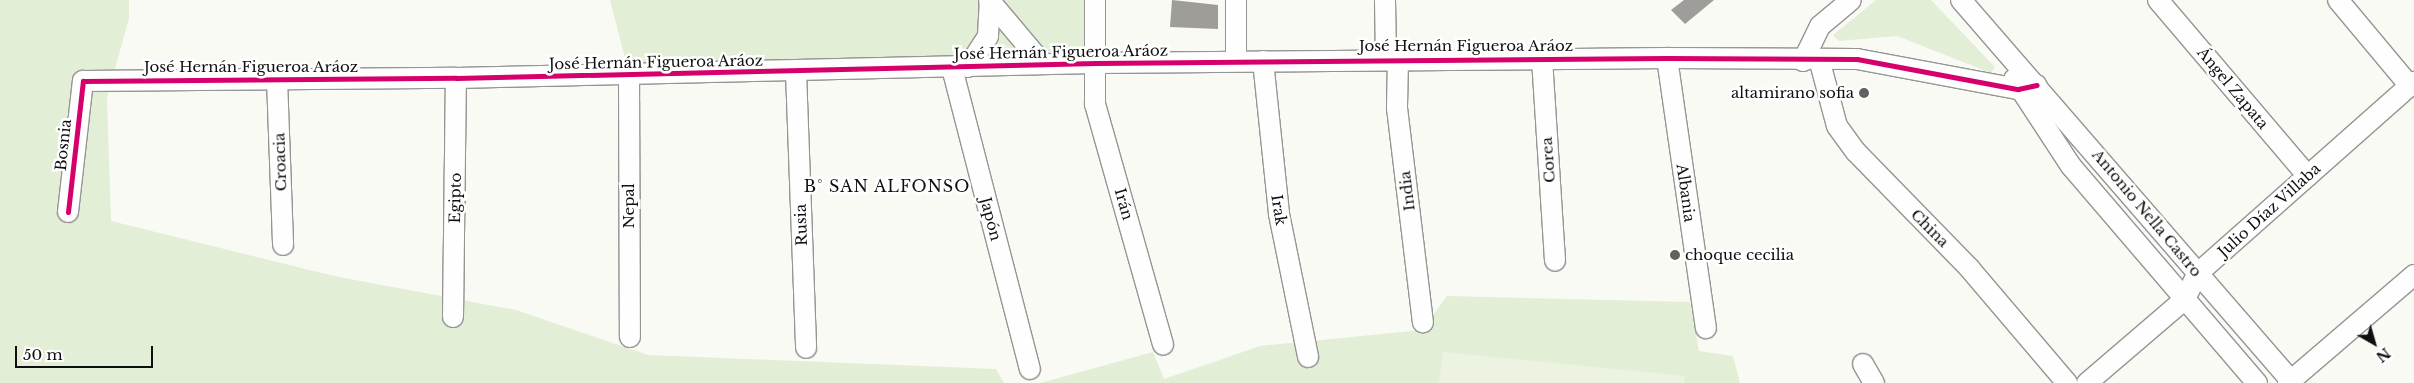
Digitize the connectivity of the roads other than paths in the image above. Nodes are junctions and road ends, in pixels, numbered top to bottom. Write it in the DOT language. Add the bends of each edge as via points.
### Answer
graph roads {
  1 [pos="989,0"];
  2 [pos="1095,0"];
  3 [pos="1236,0"];
  4 [pos="1385,0"];
  5 [pos="1851,0"];
  6 [pos="1961,0"];
  7 [pos="2158,0"];
  8 [pos="2338,0"];
  9 [pos="1666,58"];
  10 [pos="1392,59"];
  11 [pos="1542,59"];
  12 [pos="1811,60"];
  13 [pos="1236,61"];
  14 [pos="1263,61"];
  15 [pos="1096,62"];
  16 [pos="1042,64"];
  17 [pos="960,67"];
  18 [pos="796,72"];
  19 [pos="629,74"];
  20 [pos="456,78"];
  21 [pos="277,79"];
  22 [pos="83,81"];
  23 [pos="2412,84"];
  24 [pos="2028,87"];
  25 [pos="2308,176"];
  26 [pos="68,212"];
  27 [pos="283,245"];
  28 [pos="1555,261"];
  29 [pos="2197,274"];
  30 [pos="2414,275"];
  31 [pos="2185,299"];
  32 [pos="453,317"];
  33 [pos="1423,322"];
  34 [pos="1706,328"];
  35 [pos="630,337"];
  36 [pos="1163,345"];
  37 [pos="806,348"];
  38 [pos="1308,357"];
  39 [pos="1863,364"];
  40 [pos="1030,370"];
  41 [pos="2291,382"];
  42 [pos="1874,383"];
  43 [pos="2067,383"];
  44 [pos="2087,383"];
  45 [pos="2257,383"];
  1 -- 16 [label="street"];
  1 -- 17 [label="street" via="988,36"];
  2 -- 15 [label="street, Irán"];
  3 -- 13 [label="street"];
  4 -- 10 [label="street, India"];
  5 -- 12 [label="street" via="1820,26"];
  6 -- 24 [label="street, Antonio Nella Castro" via="1999,45"];
  7 -- 25 [label="street, Ángel Zapata"];
  8 -- 23 [label="street"];
  9 -- 11 [label="street, José Hernán Figueroa Aráoz"];
  9 -- 12 [label="street, José Hernán Figueroa Aráoz"];
  9 -- 34 [label="street, Albania"];
  10 -- 11 [label="street, José Hernán Figueroa Aráoz"];
  10 -- 14 [label="street, José Hernán Figueroa Aráoz"];
  10 -- 33 [label="street, India"];
  11 -- 28 [label="street, Corea"];
  12 -- 24 [label="street, José Hernán Figueroa Aráoz" via="1857,59"];
  12 -- 43 [label="street, China" via="1837,126 1856,152 1970,269"];
  13 -- 14 [label="street, José Hernán Figueroa Aráoz"];
  13 -- 15 [label="street, José Hernán Figueroa Aráoz"];
  14 -- 38 [label="street, Irak" via="1279,214"];
  15 -- 16 [label="street, José Hernán Figueroa Aráoz"];
  15 -- 36 [label="street, Irán" via="1096,104"];
  16 -- 17 [label="street, José Hernán Figueroa Aráoz"];
  17 -- 18 [label="street, José Hernán Figueroa Aráoz"];
  17 -- 40 [label="street, Japón"];
  18 -- 19 [label="street, José Hernán Figueroa Aráoz"];
  18 -- 37 [label="street, Rusia"];
  19 -- 20 [label="street, José Hernán Figueroa Aráoz"];
  19 -- 35 [label="street, Nepal"];
  20 -- 21 [label="street, José Hernán Figueroa Aráoz"];
  20 -- 32 [label="street, Egipto"];
  21 -- 22 [label="street, José Hernán Figueroa Aráoz"];
  21 -- 27 [label="street, Croacia"];
  22 -- 26 [label="street, Bosnia"];
  23 -- 25 [label="street, Julio Díaz Villaba"];
  24 -- 29 [label="street, Antonio Nella Castro"];
  24 -- 31 [label="street, Antonio Nella Castro" via="2071,166"];
  25 -- 29 [label="street, Julio Díaz Villaba"];
  29 -- 31 [label="street, Julio Díaz Villaba"];
  29 -- 41 [label="street, Antonio Nella Castro"];
  30 -- 41 [label="street"];
  31 -- 44 [label="street, Julio Díaz Villaba"];
  31 -- 45 [label="street, Antonio Nella Castro"];
  39 -- 42 [label="street"];
}
